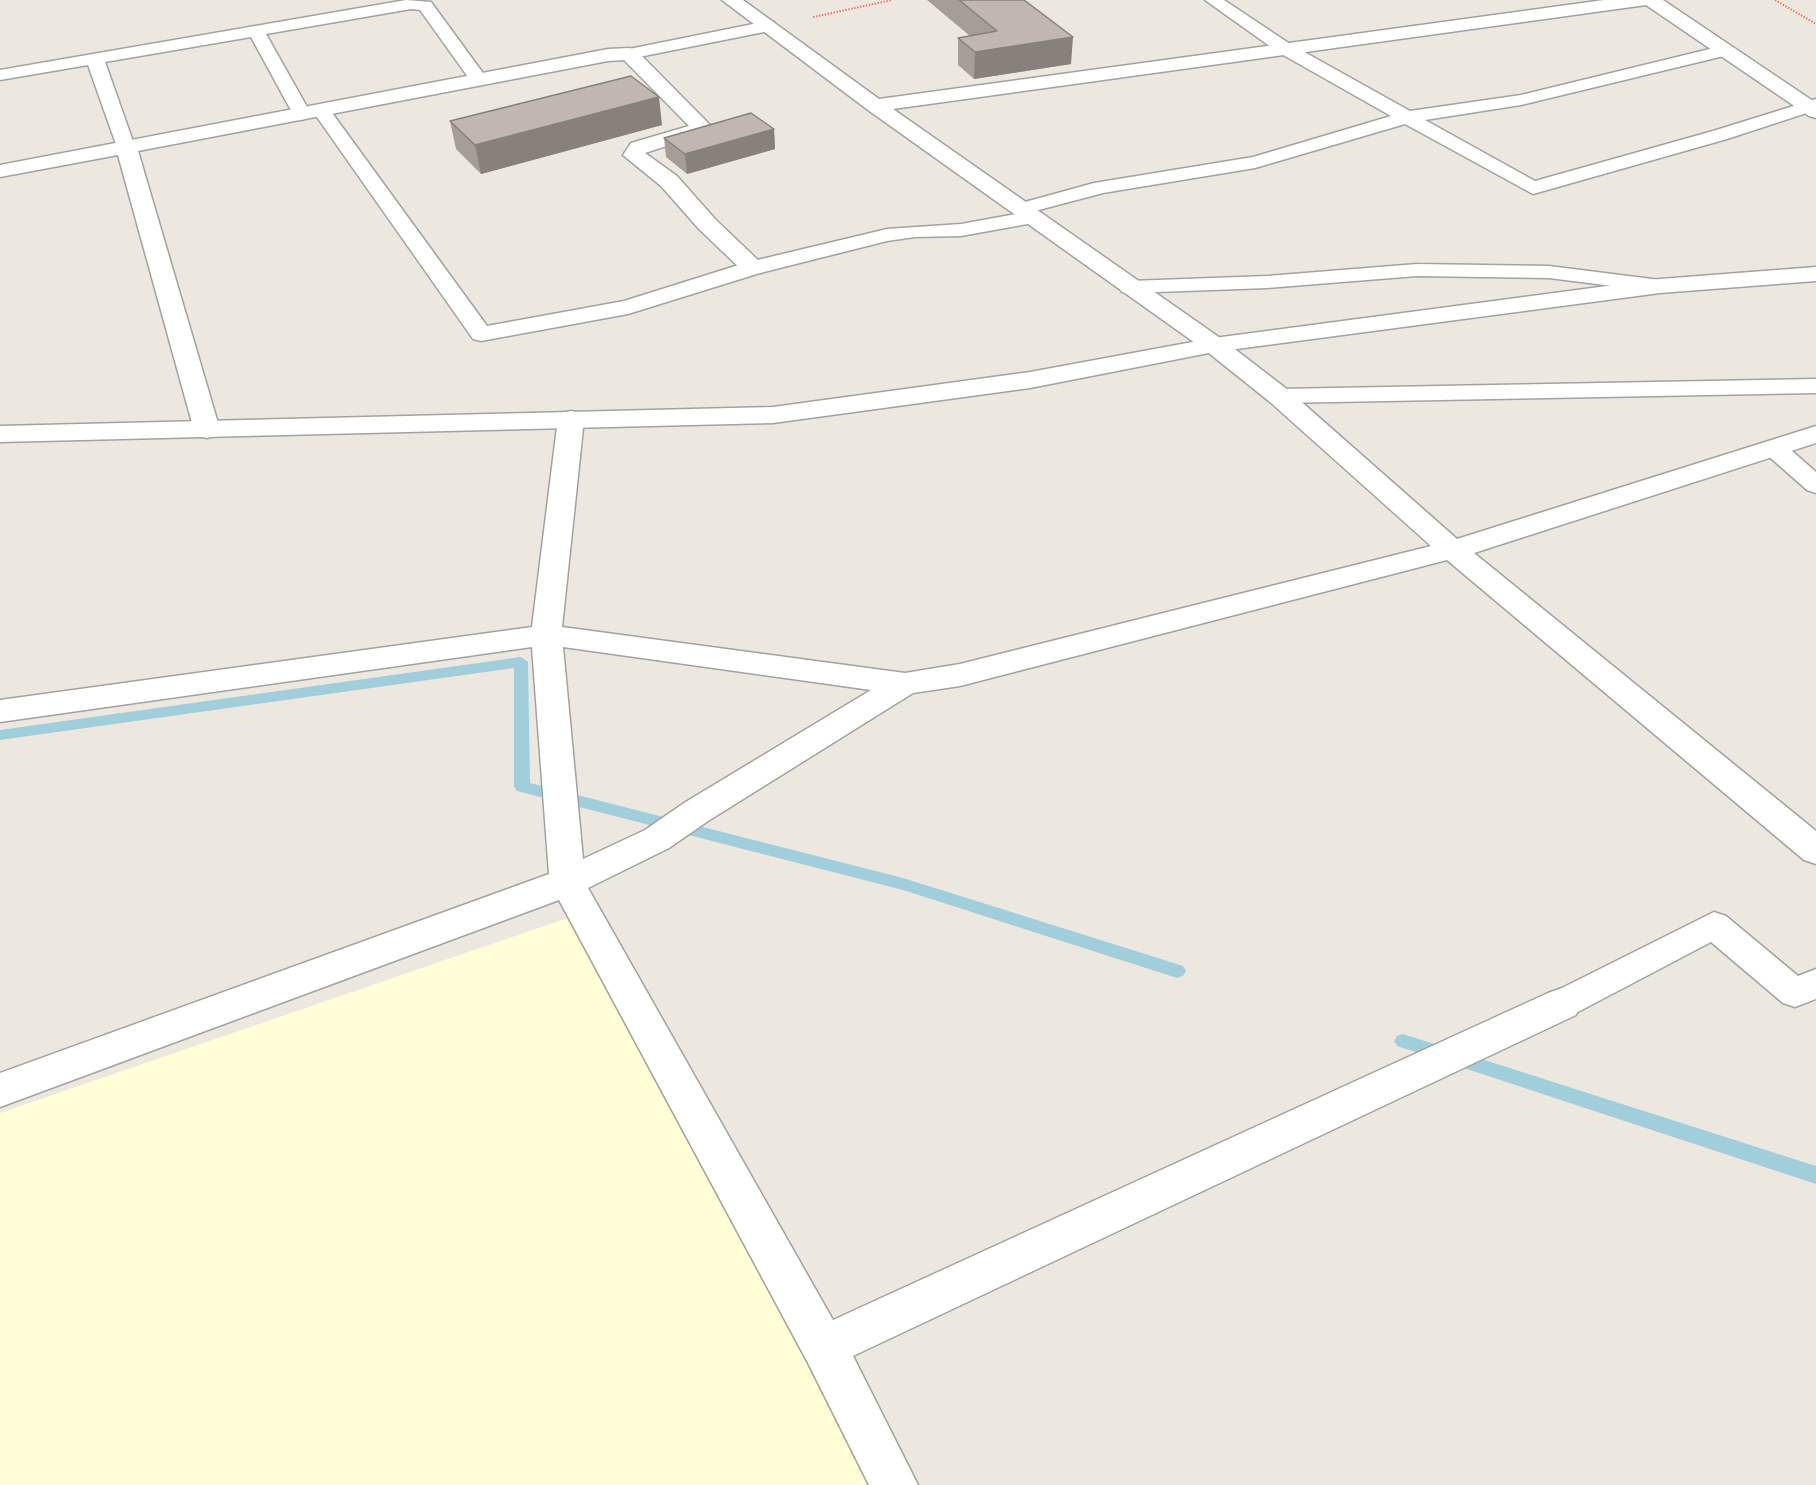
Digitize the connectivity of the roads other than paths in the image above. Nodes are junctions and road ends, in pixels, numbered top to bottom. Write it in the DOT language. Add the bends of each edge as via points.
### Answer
graph roads {
  1 [pos="731,0"];
  2 [pos="1213,0"];
  3 [pos="1643,0"];
  4 [pos="1651,0"];
  5 [pos="768,26"];
  6 [pos="256,31"];
  7 [pos="1284,48"];
  8 [pos="1726,50"];
  9 [pos="629,54"];
  10 [pos="95,59"];
  11 [pos="0,75"];
  12 [pos="479,80"];
  13 [pos="875,106"];
  14 [pos="1813,108"];
  15 [pos="312,112"];
  16 [pos="1407,117"];
  17 [pos="126,147"];
  18 [pos="0,171"];
  19 [pos="1027,213"];
  20 [pos="753,268"];
  21 [pos="1816,274"];
  22 [pos="1130,286"];
  23 [pos="1660,286"];
  24 [pos="1215,345"];
  25 [pos="1816,386"];
  26 [pos="1279,396"];
  27 [pos="571,419"];
  28 [pos="207,430"];
  29 [pos="0,434"];
  30 [pos="1816,434"];
  31 [pos="1774,448"];
  32 [pos="1816,485"];
  33 [pos="1452,550"];
  34 [pos="546,635"];
  35 [pos="905,684"];
  36 [pos="0,711"];
  37 [pos="1814,848"];
  38 [pos="567,882"];
  39 [pos="1816,983"];
  40 [pos="1562,1004"];
  41 [pos="0,1090"];
  42 [pos="824,1347"];
  43 [pos="894,1485"];
  1 -- 5 [label="street"];
  2 -- 7 [label="lane"];
  3 -- 7 [label="street"];
  4 -- 8 [label="street"];
  5 -- 9 [label="lane"];
  5 -- 13 [label="street"];
  6 -- 10 [label="lane"];
  6 -- 12 [label="lane" via="411,4 425,5"];
  6 -- 15 [label="lane"];
  7 -- 13 [label="street"];
  7 -- 16 [label="lane"];
  8 -- 14 [label="street"];
  8 -- 16 [label="lane" via="1521,100"];
  9 -- 12 [label="street"];
  9 -- 20 [label="street" via="703,128 638,147 634,155 669,182"];
  10 -- 11 [label="lane"];
  10 -- 17 [label="lane"];
  12 -- 15 [label="street"];
  13 -- 19 [label="street"];
  14 -- 16 [label="lane" via="1533,188"];
  15 -- 17 [label="street"];
  15 -- 20 [label="lane" via="482,334 628,307"];
  16 -- 19 [label="lane" via="1255,162 1101,187"];
  17 -- 18 [label="street"];
  17 -- 28 [label="street"];
  19 -- 20 [label="lane" via="961,230 887,235"];
  19 -- 22 [label="street"];
  21 -- 23 [label="street"];
  22 -- 23 [label="lane" via="1266,282 1417,270 1549,272"];
  22 -- 24 [label="street"];
  23 -- 24 [label="street"];
  24 -- 26 [label="street"];
  24 -- 27 [label="street" via="1030,380 773,415"];
  25 -- 26 [label="lane"];
  26 -- 33 [label="street"];
  27 -- 28 [label="street"];
  27 -- 34 [label="street"];
  28 -- 29 [label="street"];
  30 -- 31 [label="street"];
  31 -- 32 [label="lane"];
  31 -- 33 [label="street"];
  33 -- 35 [label="street" via="960,675"];
  33 -- 37 [label="street"];
  34 -- 35 [label="street"];
  34 -- 36 [label="street"];
  34 -- 38 [label="street"];
  35 -- 38 [label="street" via="657,839"];
  38 -- 41 [label="street"];
  38 -- 42 [label="street"];
  39 -- 40 [label="lane" via="1795,993 1714,925"];
  40 -- 42 [label="street"];
  42 -- 43 [label="street"];
}
